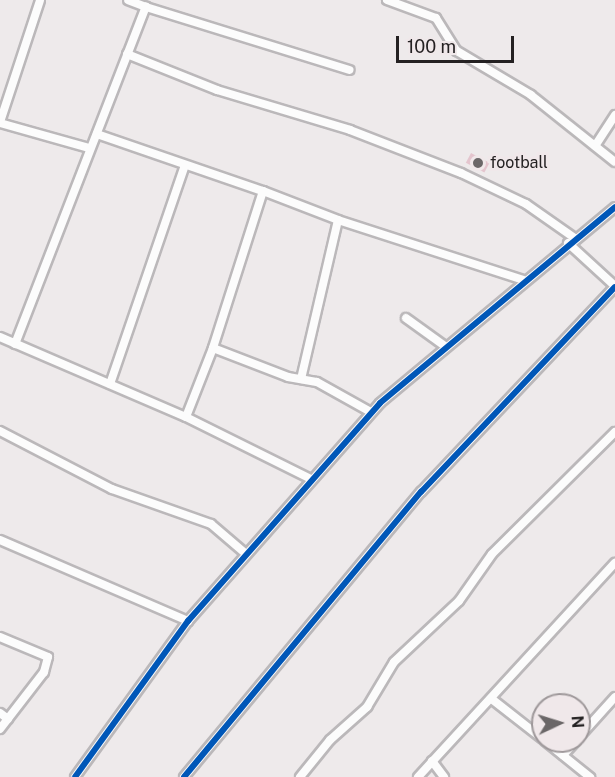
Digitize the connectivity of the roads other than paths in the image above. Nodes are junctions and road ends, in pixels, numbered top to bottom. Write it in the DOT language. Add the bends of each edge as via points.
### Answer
graph roads {
  1 [pos="40,0"];
  2 [pos="128,0"];
  3 [pos="387,0"];
  4 [pos="146,8"];
  5 [pos="127,54"];
  6 [pos="349,70"];
  7 [pos="615,115"];
  8 [pos="1,119"];
  9 [pos="97,134"];
  10 [pos="595,146"];
  11 [pos="89,148"];
  12 [pos="615,162"];
  13 [pos="185,165"];
  14 [pos="263,191"];
  15 [pos="615,207"];
  16 [pos="338,220"];
  17 [pos="572,242"];
  18 [pos="524,280"];
  19 [pos="615,286"];
  20 [pos="406,318"];
  21 [pos="0,337"];
  22 [pos="15,344"];
  23 [pos="446,347"];
  24 [pos="213,348"];
  25 [pos="301,379"];
  26 [pos="110,384"];
  27 [pos="371,412"];
  28 [pos="186,417"];
  29 [pos="0,431"];
  30 [pos="615,432"];
  31 [pos="311,479"];
  32 [pos="0,540"];
  33 [pos="245,553"];
  34 [pos="615,563"];
  35 [pos="188,621"];
  36 [pos="0,637"];
  37 [pos="615,697"];
  38 [pos="493,700"];
  39 [pos="4,716"];
  40 [pos="591,724"];
  41 [pos="0,729"];
  42 [pos="531,730"];
  43 [pos="560,753"];
  44 [pos="563,755"];
  45 [pos="432,761"];
  46 [pos="75,777"];
  47 [pos="184,777"];
  48 [pos="300,777"];
  49 [pos="418,777"];
  50 [pos="444,777"];
  51 [pos="590,777"];
  1 -- 8 [label="street"];
  2 -- 4 [label="street"];
  3 -- 10 [label="street" via="436,18 457,51 524,90"];
  4 -- 5 [label="street"];
  4 -- 6 [label="street"];
  5 -- 9 [label="street"];
  5 -- 17 [label="street" via="217,90 350,130 461,172 526,204"];
  7 -- 10 [label="street"];
  8 -- 11 [label="street"];
  9 -- 11 [label="street"];
  9 -- 13 [label="street"];
  10 -- 12 [label="street"];
  11 -- 22 [label="street"];
  13 -- 14 [label="street"];
  13 -- 26 [label="street"];
  14 -- 16 [label="street"];
  14 -- 24 [label="street"];
  15 -- 17 [label="street"];
  16 -- 18 [label="street"];
  16 -- 25 [label="street"];
  17 -- 18 [label="street"];
  17 -- 19 [label="street"];
  18 -- 23 [label="street"];
  19 -- 47 [label="street" via="413,501"];
  20 -- 23 [label="street"];
  21 -- 22 [label="street"];
  22 -- 26 [label="street"];
  23 -- 27 [label="street"];
  24 -- 25 [label="street"];
  24 -- 28 [label="street"];
  25 -- 27 [label="street" via="325,385"];
  26 -- 28 [label="street"];
  27 -- 31 [label="street"];
  28 -- 31 [label="street"];
  29 -- 33 [label="street" via="112,489 211,524"];
  30 -- 48 [label="street" via="492,554 459,601 394,662 367,707 330,740"];
  31 -- 33 [label="street"];
  32 -- 35 [label="street"];
  33 -- 35 [label="street"];
  34 -- 38 [label="street" via="529,653"];
  35 -- 46 [label="street"];
  36 -- 39 [label="street" via="48,657 44,672"];
  37 -- 40 [label="street"];
  38 -- 42 [label="street"];
  38 -- 45 [label="street"];
  39 -- 41 [label="street"];
  43 -- 44 [label="street"];
  44 -- 51 [label="street"];
  45 -- 49 [label="street"];
  45 -- 50 [label="street"];
}
